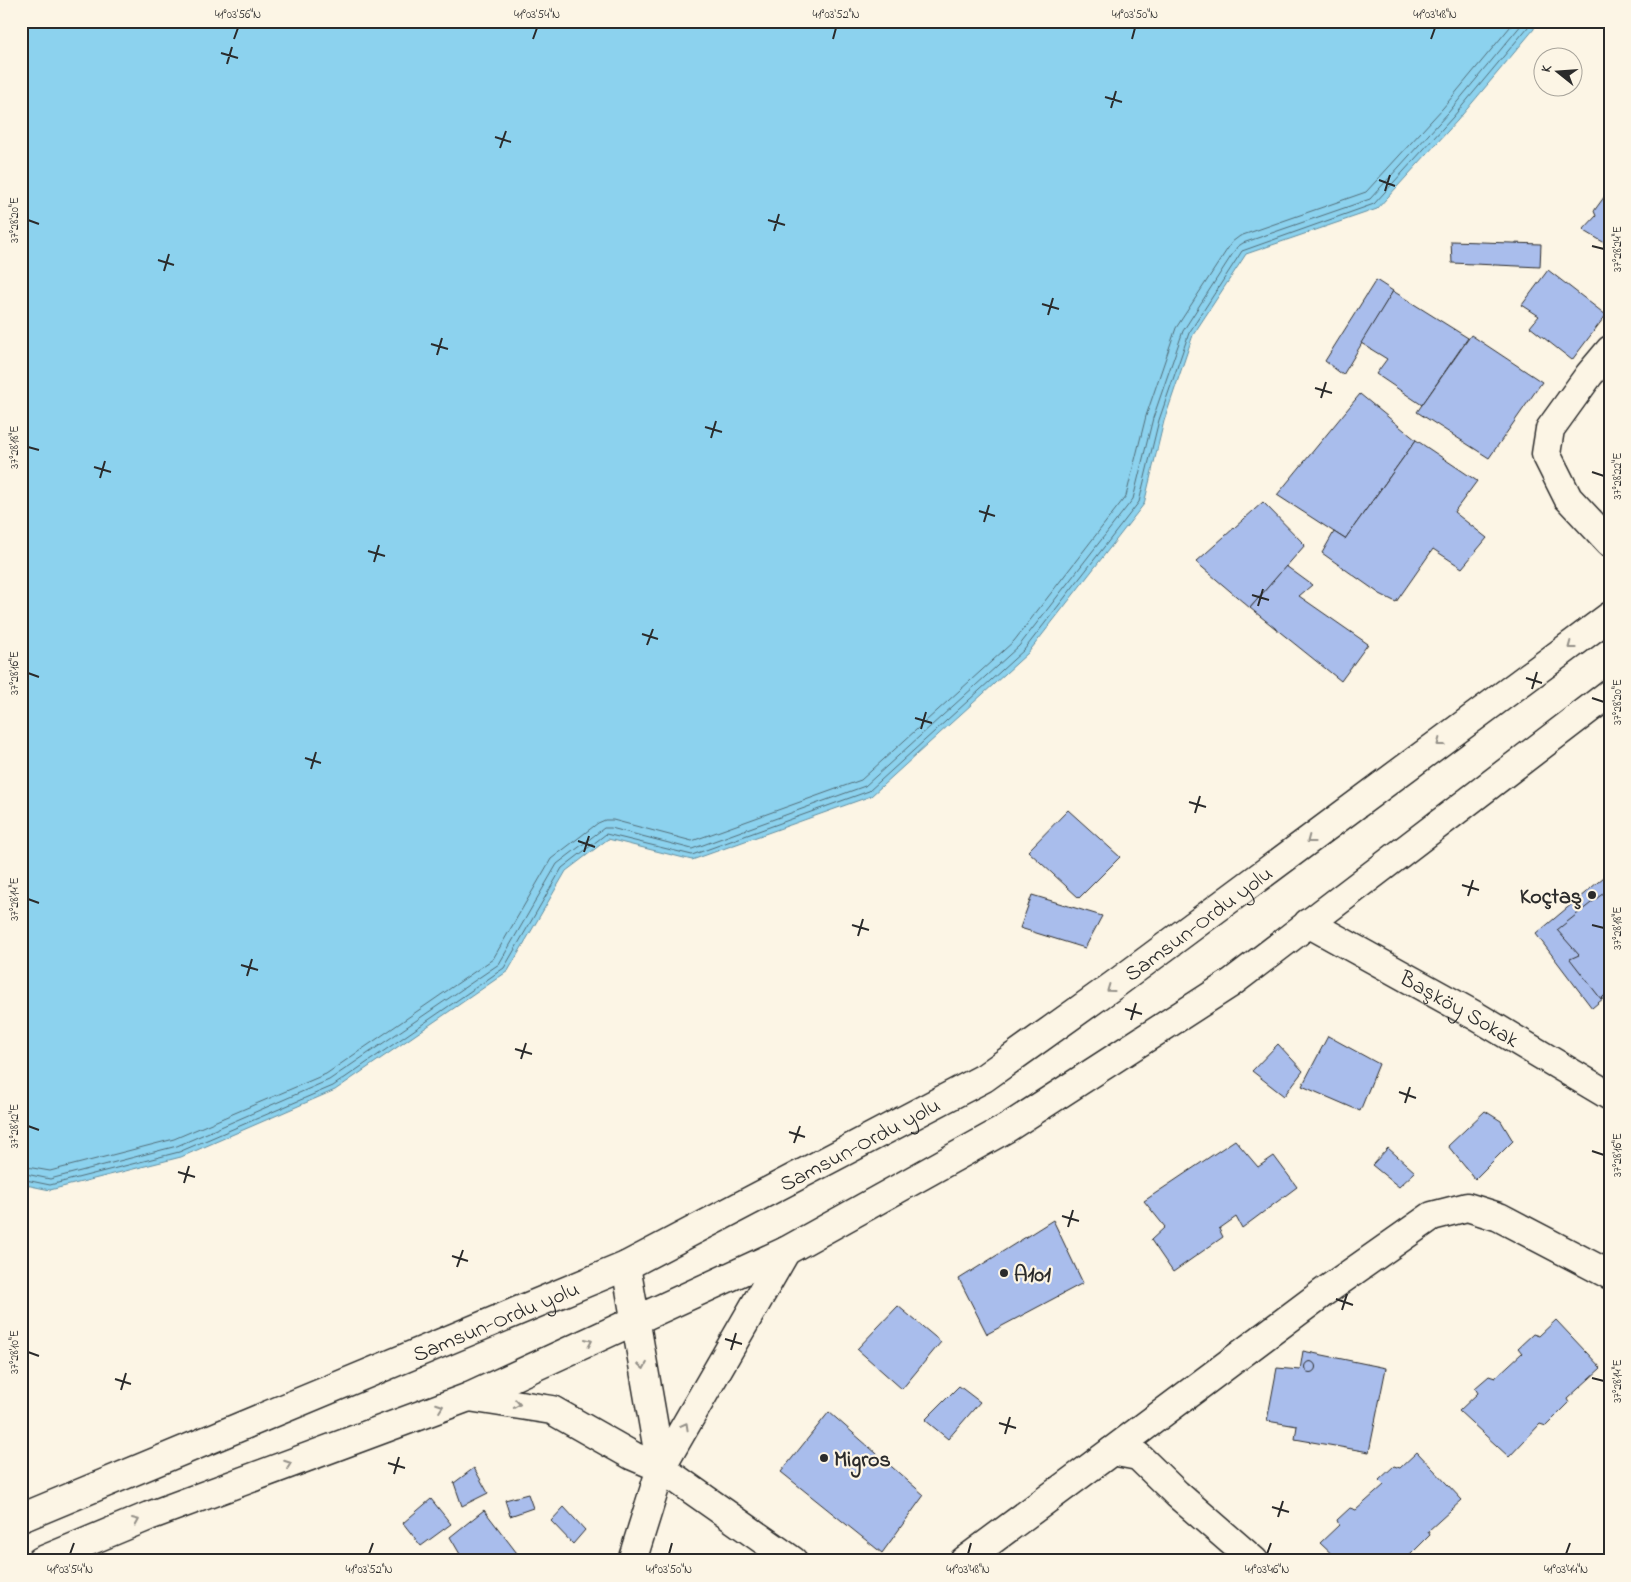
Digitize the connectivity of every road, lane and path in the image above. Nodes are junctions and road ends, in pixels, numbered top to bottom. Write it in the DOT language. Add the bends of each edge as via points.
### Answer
graph roads {
  1 [pos="1610,350"];
  2 [pos="1610,543"];
  3 [pos="1610,616"];
  4 [pos="1610,693"];
  5 [pos="1308,923"];
  6 [pos="1610,1096"];
  7 [pos="786,1251"];
  8 [pos="626,1266"];
  9 [pos="1610,1275"];
  10 [pos="635,1322"];
  11 [pos="469,1396"];
  12 [pos="1112,1451"];
  13 [pos="661,1468"];
  14 [pos="27,1516"];
  15 [pos="41,1561"];
  16 [pos="632,1561"];
  17 [pos="793,1561"];
  18 [pos="964,1561"];
  19 [pos="1254,1561"];
  1 -- 2 [label="main road" via="1550,429 1546,454 1568,498"];
  3 -- 8 [label="main road, Samsun-Ordu yolu, one-way" via="1114,986 984,1078"];
  4 -- 5 [label="main road"];
  5 -- 6 [label="main road, Başköy Sokak" via="1476,1016"];
  5 -- 7 [label="main road" via="1231,983 1007,1128"];
  7 -- 10 [label="main road"];
  13 -- 7 [label="main road, one-way"];
  8 -- 10 [label="main road"];
  8 -- 14 [label="main road, Samsun-Ordu yolu"];
  9 -- 12 [label="main road" via="1499,1217 1467,1207 1432,1216 1324,1292"];
  11 -- 10 [label="main road, one-way"];
  10 -- 13 [label="main road, one-way"];
  11 -- 13 [label="main road, one-way" via="552,1410 633,1456"];
  15 -- 11 [label="main road, one-way" via="149,1516"];
  12 -- 18 [label="main road"];
  12 -- 19 [label="main road" via="1138,1456"];
  13 -- 16 [label="main road"];
  13 -- 17 [label="main road"];
}
